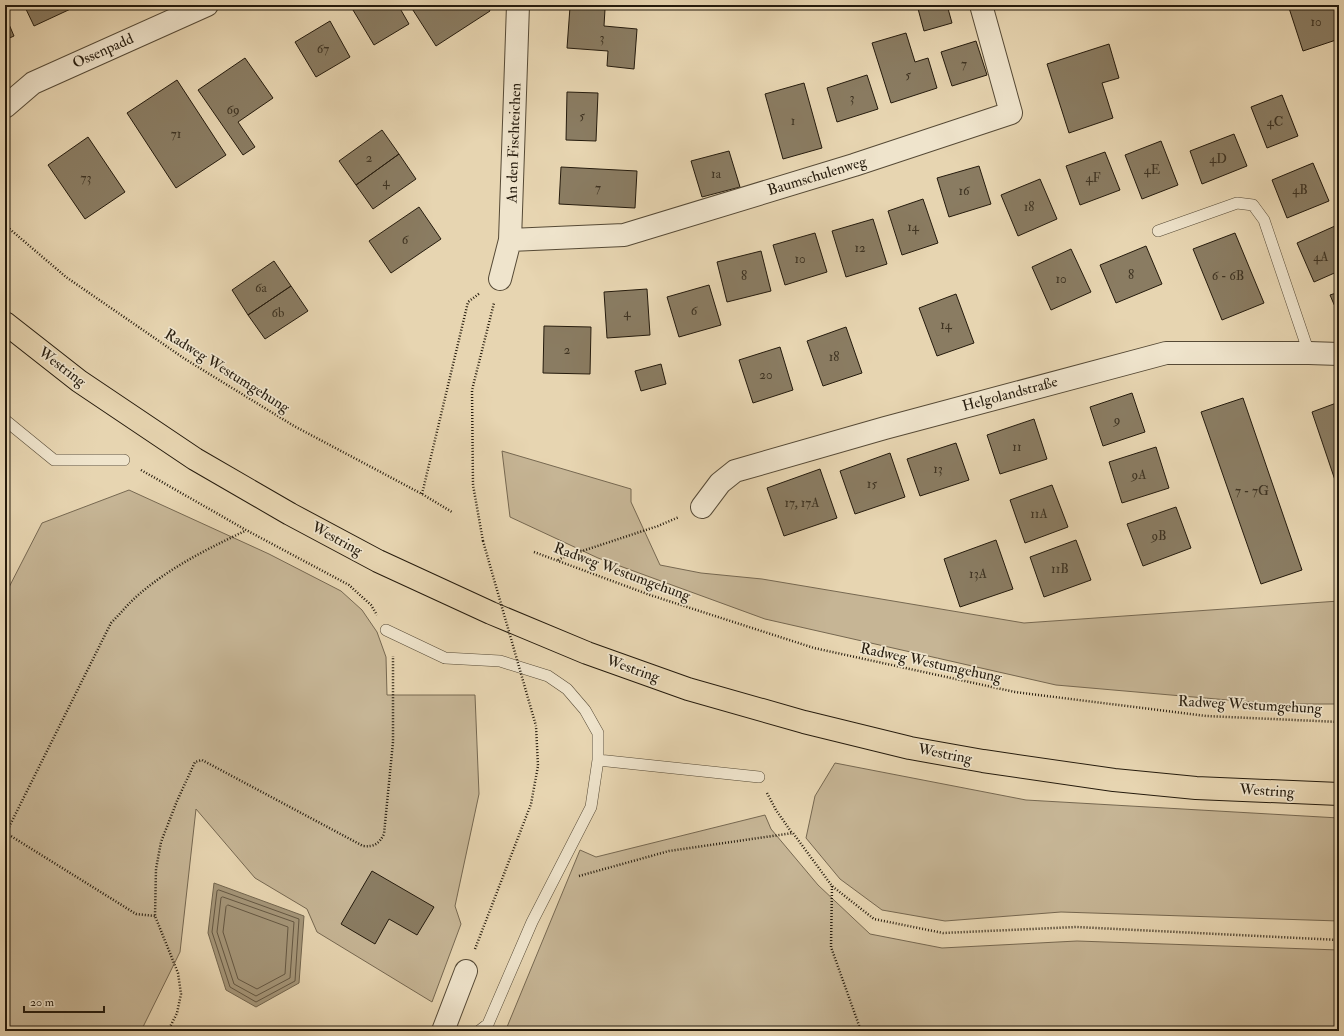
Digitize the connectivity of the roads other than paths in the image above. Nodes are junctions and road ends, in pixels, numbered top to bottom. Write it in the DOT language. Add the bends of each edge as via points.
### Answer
graph roads {
  1 [pos="207,5"];
  2 [pos="518,5"];
  3 [pos="981,5"];
  4 [pos="5,107"];
  5 [pos="1158,230"];
  6 [pos="510,240"];
  7 [pos="500,279"];
  8 [pos="5,323"];
  9 [pos="1309,353"];
  10 [pos="1339,354"];
  11 [pos="5,420"];
  12 [pos="124,460"];
  13 [pos="702,507"];
  14 [pos="386,630"];
  15 [pos="598,760"];
  16 [pos="759,777"];
  17 [pos="1339,794"];
  18 [pos="466,972"];
  19 [pos="444,1031"];
  20 [pos="479,1031"];
  1 -- 4 [label="street, Ossenpadd" via="33,83"];
  2 -- 6 [label="street, An den Fischteichen"];
  3 -- 6 [label="street, Baumschulenweg" via="1011,113 854,165 624,235"];
  5 -- 9 [label="lane" via="1237,203 1254,206 1264,220"];
  6 -- 7 [label="street, An den Fischteichen"];
  8 -- 17 [label="main road, Westring" via="79,380 189,454 290,514 378,561 586,653 688,689 804,722 910,748 1043,771 1136,782 1196,788"];
  9 -- 10 [label="street, Helgolandstraße"];
  9 -- 13 [label="street, Helgolandstraße" via="1166,353 735,471 720,484"];
  11 -- 12 [label="lane" via="54,460"];
  14 -- 15 [label="lane" via="445,658 500,661 548,676 567,689 585,710 598,733"];
  15 -- 16 [label="lane"];
  15 -- 20 [label="lane" via="591,807 532,922 488,1024"];
  18 -- 19 [label="street"];
}
